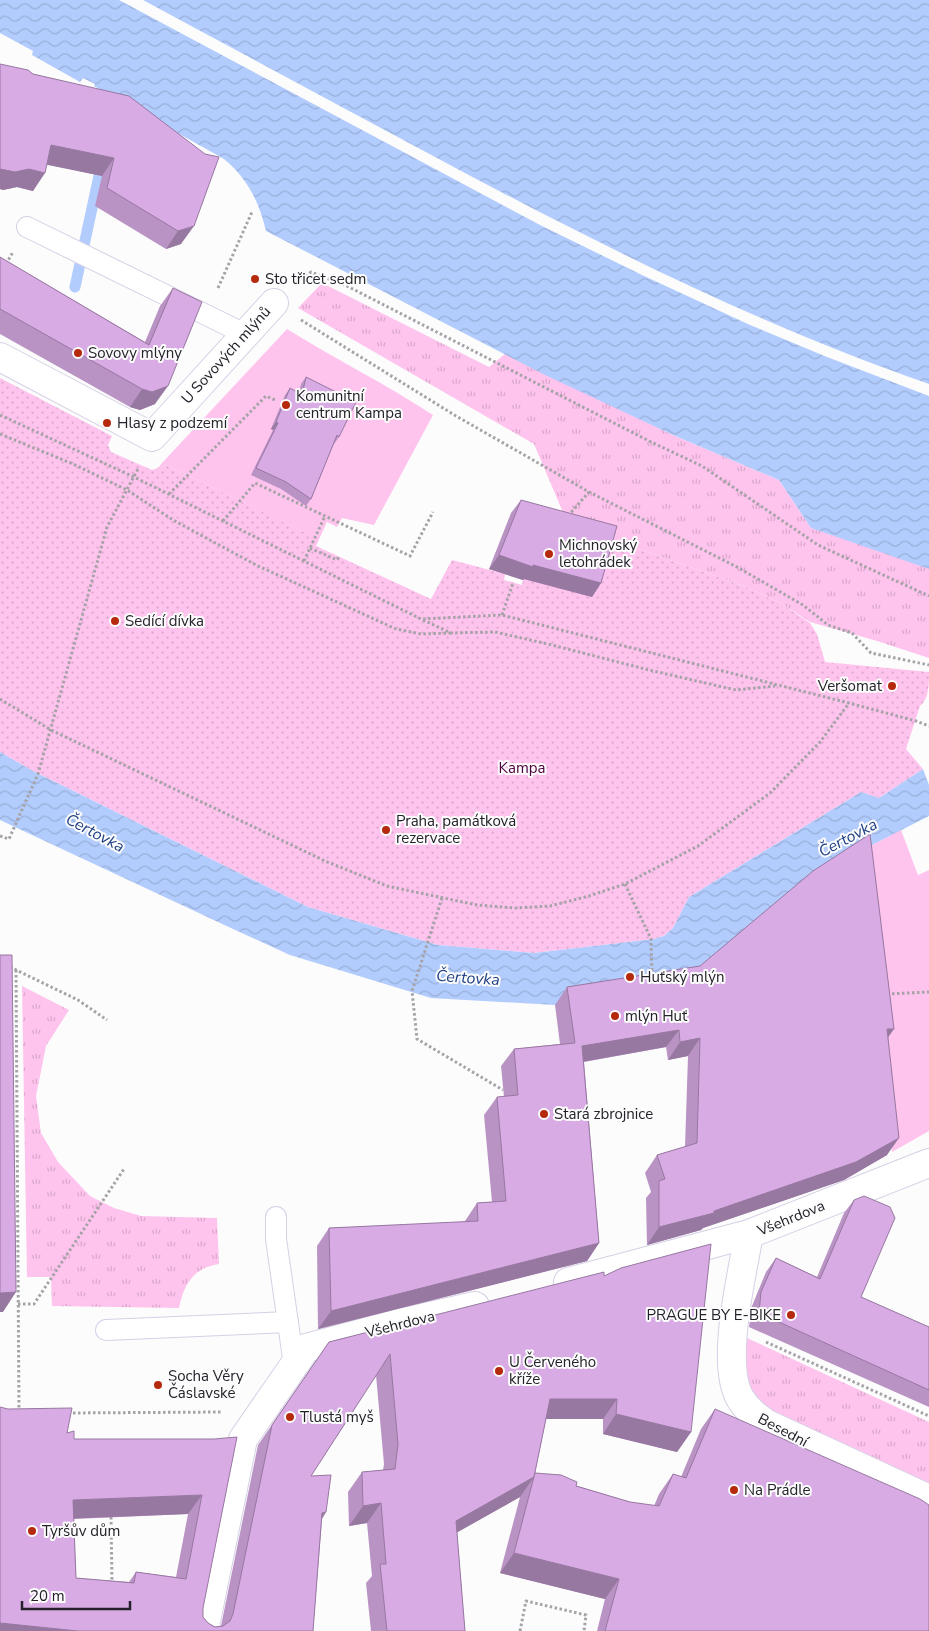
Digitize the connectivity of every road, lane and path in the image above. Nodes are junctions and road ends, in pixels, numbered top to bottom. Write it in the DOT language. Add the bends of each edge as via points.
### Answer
graph roads {
  1 [pos="252,212"];
  2 [pos="27,227"];
  3 [pos="274,303"];
  4 [pos="207,314"];
  5 [pos="245,334"];
  6 [pos="0,357"];
  7 [pos="276,400"];
  8 [pos="0,415"];
  9 [pos="0,434"];
  10 [pos="134,477"];
  11 [pos="127,490"];
  12 [pos="589,492"];
  13 [pos="169,494"];
  14 [pos="433,512"];
  15 [pos="326,516"];
  16 [pos="565,519"];
  17 [pos="223,521"];
  18 [pos="310,548"];
  19 [pos="339,557"];
  20 [pos="304,561"];
  21 [pos="513,583"];
  22 [pos="929,596"];
  23 [pos="502,614"];
  24 [pos="421,620"];
  25 [pos="451,633"];
  26 [pos="929,665"];
  27 [pos="778,686"];
  28 [pos="0,699"];
  29 [pos="849,703"];
  30 [pos="929,726"];
  31 [pos="51,730"];
  32 [pos="0,836"];
  33 [pos="624,884"];
  34 [pos="442,898"];
  35 [pos="8,966"];
  36 [pos="16,970"];
  37 [pos="652,979"];
  38 [pos="929,992"];
  39 [pos="880,994"];
  40 [pos="107,1020"];
  41 [pos="504,1090"];
  42 [pos="929,1163"];
  43 [pos="124,1168"];
  44 [pos="276,1217"];
  45 [pos="749,1234"];
  46 [pos="545,1288"];
  47 [pos="498,1301"];
  48 [pos="18,1304"];
  49 [pos="288,1322"];
  50 [pos="106,1330"];
  51 [pos="761,1339"];
  52 [pos="294,1366"];
  53 [pos="209,1412"];
  54 [pos="66,1413"];
  55 [pos="19,1414"];
  56 [pos="929,1416"];
  57 [pos="929,1499"];
  58 [pos="111,1517"];
  59 [pos="112,1592"];
  60 [pos="204,1631"];
  61 [pos="520,1631"];
  62 [pos="584,1631"];
  1 -- 4 [label="path"];
  2 -- 4 [label="lane"];
  3 -- 5 [label="street, U Sovových mlýnů"];
  3 -- 12 [label="path" via="456,416"];
  3 -- 22 [label="path" via="311,272 347,286 702,466 818,545"];
  4 -- 5 [label="lane"];
  5 -- 6 [label="street, U Sovových mlýnů" via="152,436"];
  7 -- 13 [label="path" via="266,396"];
  8 -- 10 [label="path"];
  9 -- 11 [label="path"];
  10 -- 11 [label="path"];
  10 -- 13 [label="path"];
  11 -- 25 [label="path" via="173,520 256,565 396,629 420,634"];
  11 -- 31 [label="path" via="106,527"];
  12 -- 16 [label="path"];
  12 -- 26 [label="path" via="803,604 828,625 852,633 872,653"];
  13 -- 17 [label="path"];
  14 -- 15 [label="path" via="410,556"];
  15 -- 17 [label="path" via="255,483"];
  15 -- 18 [label="path"];
  17 -- 20 [label="path"];
  18 -- 19 [label="path" via="337,560"];
  18 -- 20 [label="path"];
  20 -- 24 [label="path"];
  21 -- 23 [label="path"];
  23 -- 24 [label="path"];
  23 -- 27 [label="path"];
  24 -- 25 [label="path"];
  25 -- 27 [label="path" via="495,632 736,690"];
  27 -- 29 [label="path"];
  28 -- 31 [label="path"];
  29 -- 30 [label="path"];
  29 -- 33 [label="path" via="820,742 770,792 698,846"];
  31 -- 32 [label="path" via="38,774 10,839"];
  31 -- 34 [label="path" via="325,861 387,886"];
  33 -- 34 [label="path" via="550,906 515,908"];
  33 -- 37 [label="path" via="651,939"];
  34 -- 41 [label="path" via="412,991 417,1039"];
  35 -- 36 [label="path"];
  36 -- 40 [label="path" via="78,1000"];
  36 -- 48 [label="path"];
  38 -- 39 [label="path"];
  42 -- 45 [label="street, Všehrdova"];
  43 -- 48 [label="path" via="34,1304"];
  44 -- 49 [label="lane"];
  45 -- 46 [label="street, Všehrdova"];
  45 -- 57 [label="street, Besední" via="730,1357 739,1397 750,1412 768,1424"];
  47 -- 52 [label="street, Všehrdova" via="306,1348"];
  48 -- 55 [label="path"];
  49 -- 50 [label="lane"];
  49 -- 52 [label="lane"];
  51 -- 56 [label="path"];
  52 -- 60 [label="street, Všehrdova" via="243,1439"];
  53 -- 54 [label="path"];
  58 -- 59 [label="path"];
  61 -- 62 [label="path" via="526,1601 586,1615"];
}
